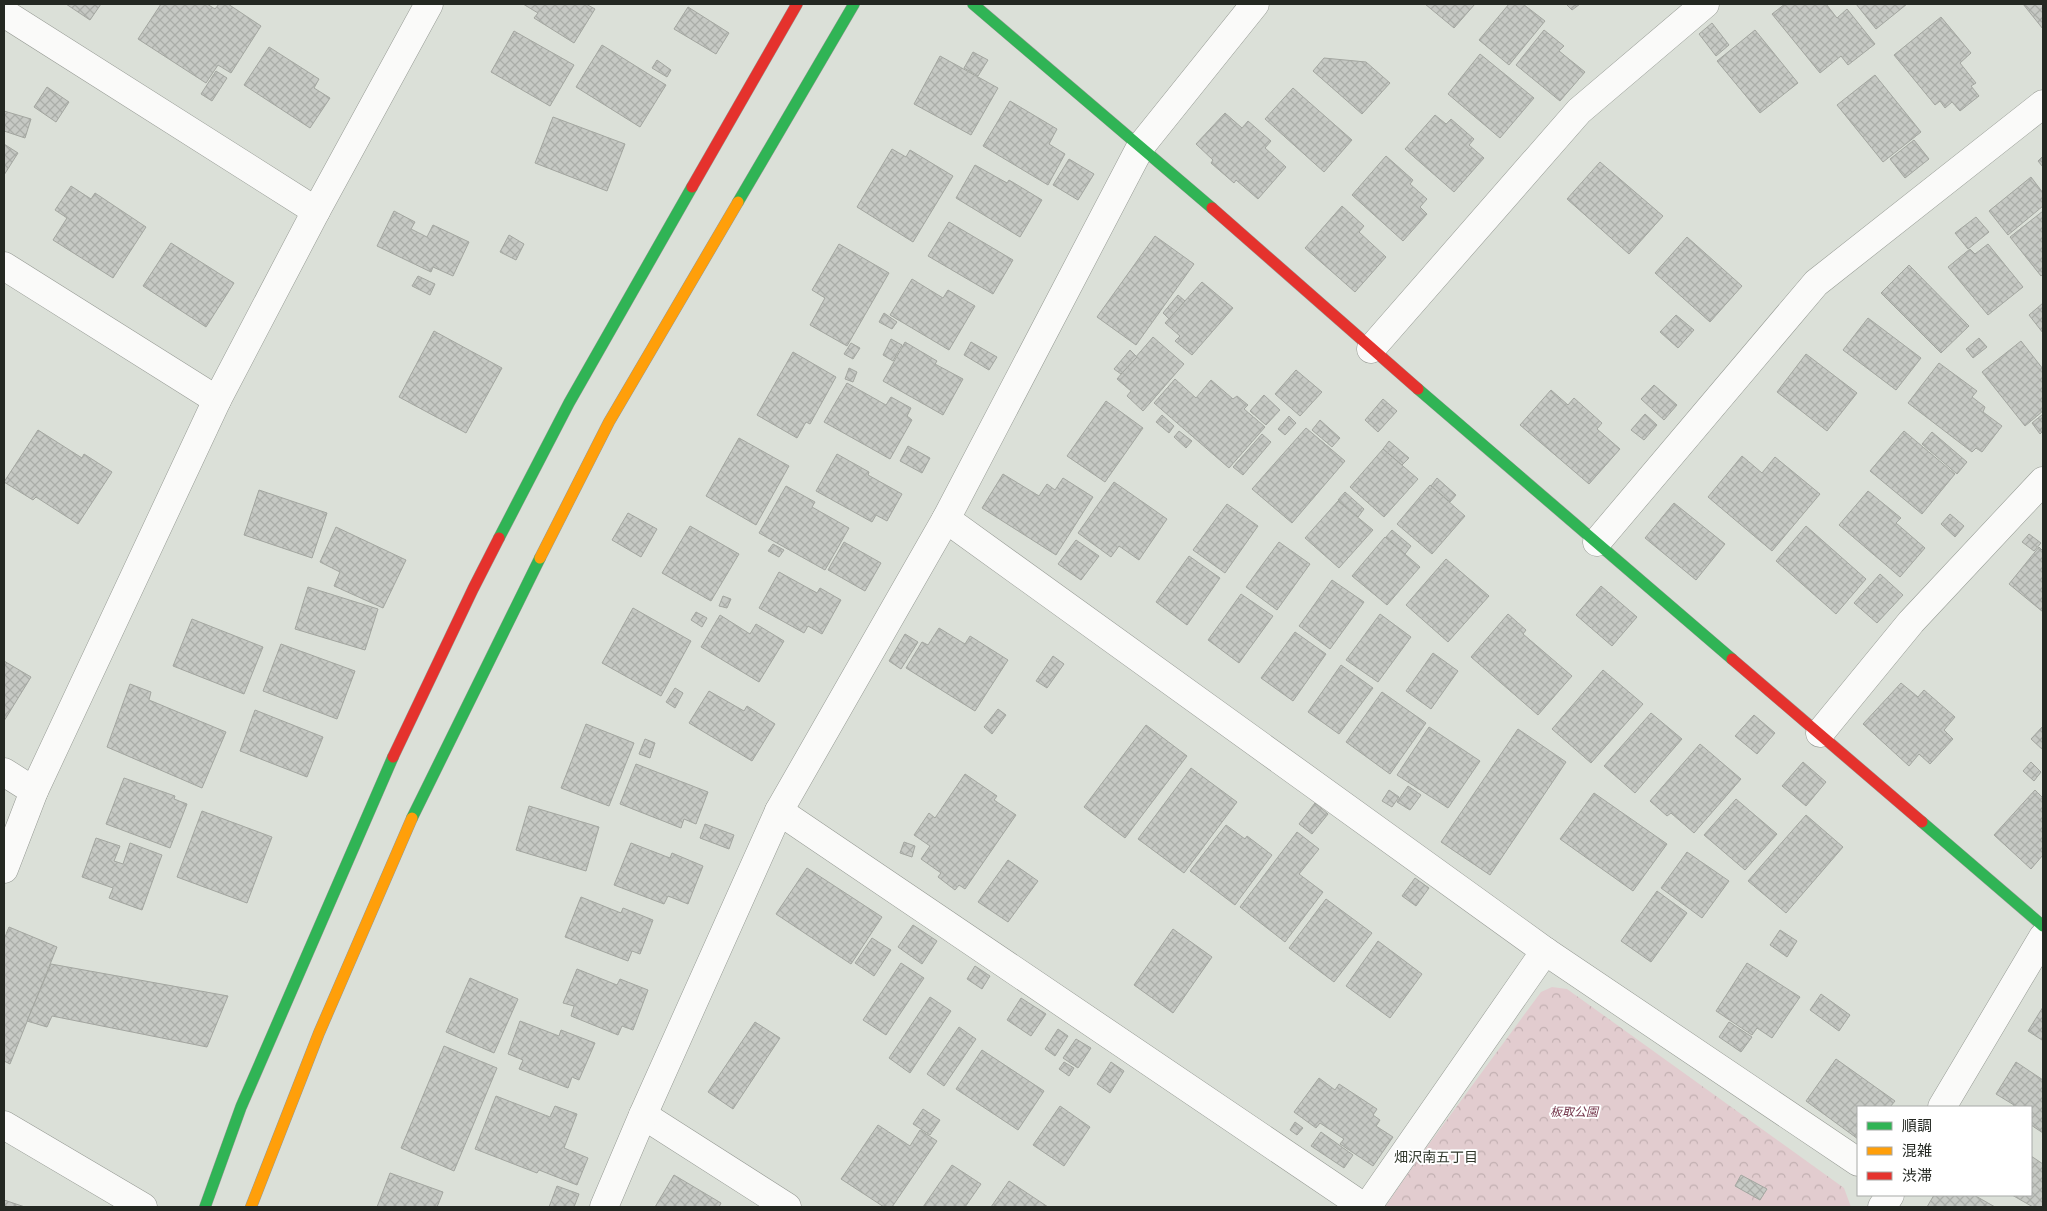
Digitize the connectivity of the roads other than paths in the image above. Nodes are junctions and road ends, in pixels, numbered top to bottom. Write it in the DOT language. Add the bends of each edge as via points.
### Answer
graph roads {
  1 [pos="797,4"];
  2 [pos="854,4"];
  3 [pos="973,4"];
  4 [pos="1255,4"];
  5 [pos="1705,4"];
  6 [pos="419,7"];
  7 [pos="4,13"];
  8 [pos="2043,104"];
  9 [pos="1141,146"];
  10 [pos="316,211"];
  11 [pos="4,266"];
  12 [pos="1371,349"];
  13 [pos="217,400"];
  14 [pos="2043,481"];
  15 [pos="946,519"];
  16 [pos="1597,542"];
  17 [pos="1820,733"];
  18 [pos="4,772"];
  19 [pos="34,791"];
  20 [pos="779,811"];
  21 [pos="4,869"];
  22 [pos="2043,926"];
  23 [pos="2043,937"];
  24 [pos="1545,951"];
  25 [pos="1943,1106"];
  26 [pos="643,1116"];
  27 [pos="4,1125"];
  28 [pos="1857,1161"];
  29 [pos="1889,1196"];
  30 [pos="143,1207"];
  31 [pos="205,1207"];
  32 [pos="251,1207"];
  33 [pos="604,1207"];
  34 [pos="787,1207"];
  35 [pos="1365,1207"];
  36 [pos="1882,1207"];
  1 -- 31 [label="street" via="569,403 473,590 388,768 241,1107"];
  2 -- 32 [label="street" via="609,422 539,560 399,846 319,1033"];
  3 -- 9 [label="street"];
  4 -- 9 [label="street"];
  5 -- 12 [label="street" via="1578,111"];
  6 -- 10 [label="street"];
  7 -- 10 [label="street"];
  8 -- 16 [label="street" via="1816,282"];
  9 -- 12 [label="street"];
  9 -- 15 [label="street"];
  10 -- 13 [label="street"];
  11 -- 13 [label="street"];
  12 -- 16 [label="street"];
  13 -- 19 [label="street"];
  14 -- 17 [label="street" via="1911,622"];
  15 -- 20 [label="street"];
  15 -- 24 [label="street"];
  16 -- 17 [label="street"];
  17 -- 22 [label="street"];
  18 -- 19 [label="street"];
  19 -- 21 [label="street"];
  20 -- 26 [label="street"];
  20 -- 35 [label="street"];
  23 -- 25 [label="street"];
  24 -- 28 [label="street"];
  24 -- 35 [label="street"];
  26 -- 33 [label="street"];
  26 -- 34 [label="street"];
  27 -- 30 [label="street"];
  29 -- 36 [label="street"];
}
